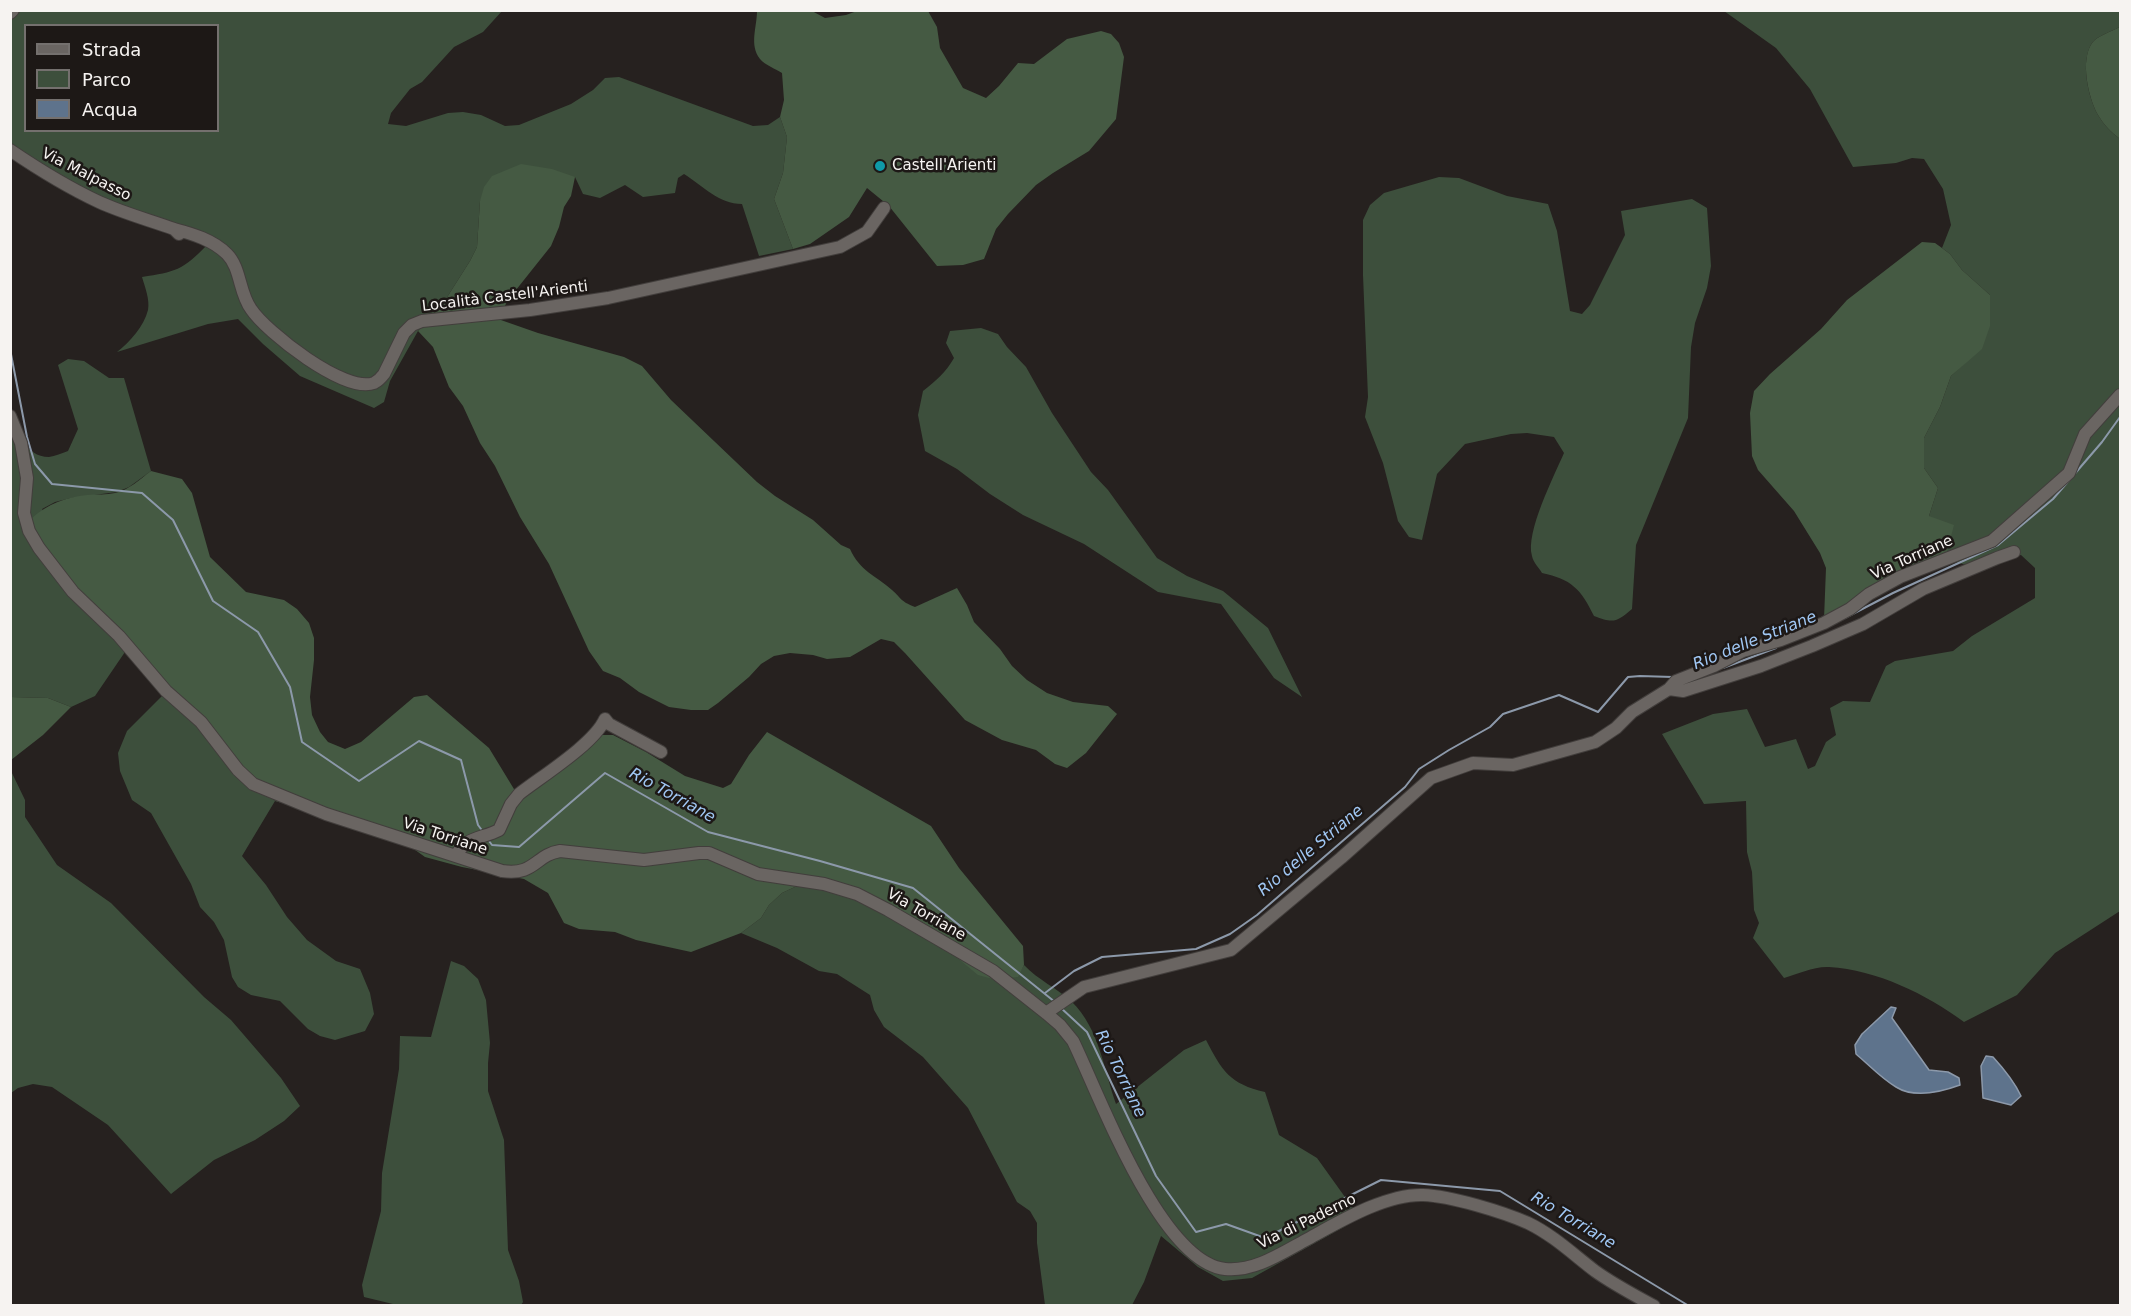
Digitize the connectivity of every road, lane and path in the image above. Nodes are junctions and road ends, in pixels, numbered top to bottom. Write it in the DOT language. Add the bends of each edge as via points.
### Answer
graph roads {
  1 [pos="10,150"];
  2 [pos="884,208"];
  3 [pos="178,233"];
  4 [pos="2121,395"];
  5 [pos="10,416"];
  6 [pos="2014,552"];
  7 [pos="1676,683"];
  8 [pos="661,752"];
  9 [pos="456,856"];
  10 [pos="1054,1007"];
  11 [pos="1072,1041"];
  12 [pos="1654,1305"];
  1 -- 3 [label="street, Via Malpasso" via="98,201"];
  2 -- 3 [label="street, Località Castell'Arienti" via="867,232 840,247 608,298 418,322 404,333 384,374 368,384 322,368 283,342 250,308 227,254 210,241"];
  4 -- 7 [label="street, Via Torriane" via="2085,434 2069,474 1992,541 1900,577 1824,623 1743,651"];
  5 -- 9 [label="street, Via Torriane" via="21,443 27,478 24,513 39,548 73,592 119,636 166,691 201,722 238,770 253,784 326,814"];
  6 -- 7 [label="street, Via Torriane" via="1923,589 1863,624 1761,666 1683,692"];
  7 -- 10 [label="street, Via Torriane" via="1595,742 1514,765 1473,763 1431,778 1231,950 1084,987"];
  8 -- 9 [label="street" via="605,719 586,743 519,794 502,826 461,846"];
  9 -- 10 [label="street, Via Torriane" via="513,873 527,870 560,851 652,860 704,853 721,857 758,874 824,884 857,894"];
  10 -- 11 [label="street, Via Torriane" via="1060,1025"];
  11 -- 12 [label="street, Via di Paderno" via="1133,1172 1160,1216 1202,1260 1224,1269 1246,1267 1399,1197 1441,1196 1529,1224 1598,1273"];
}
